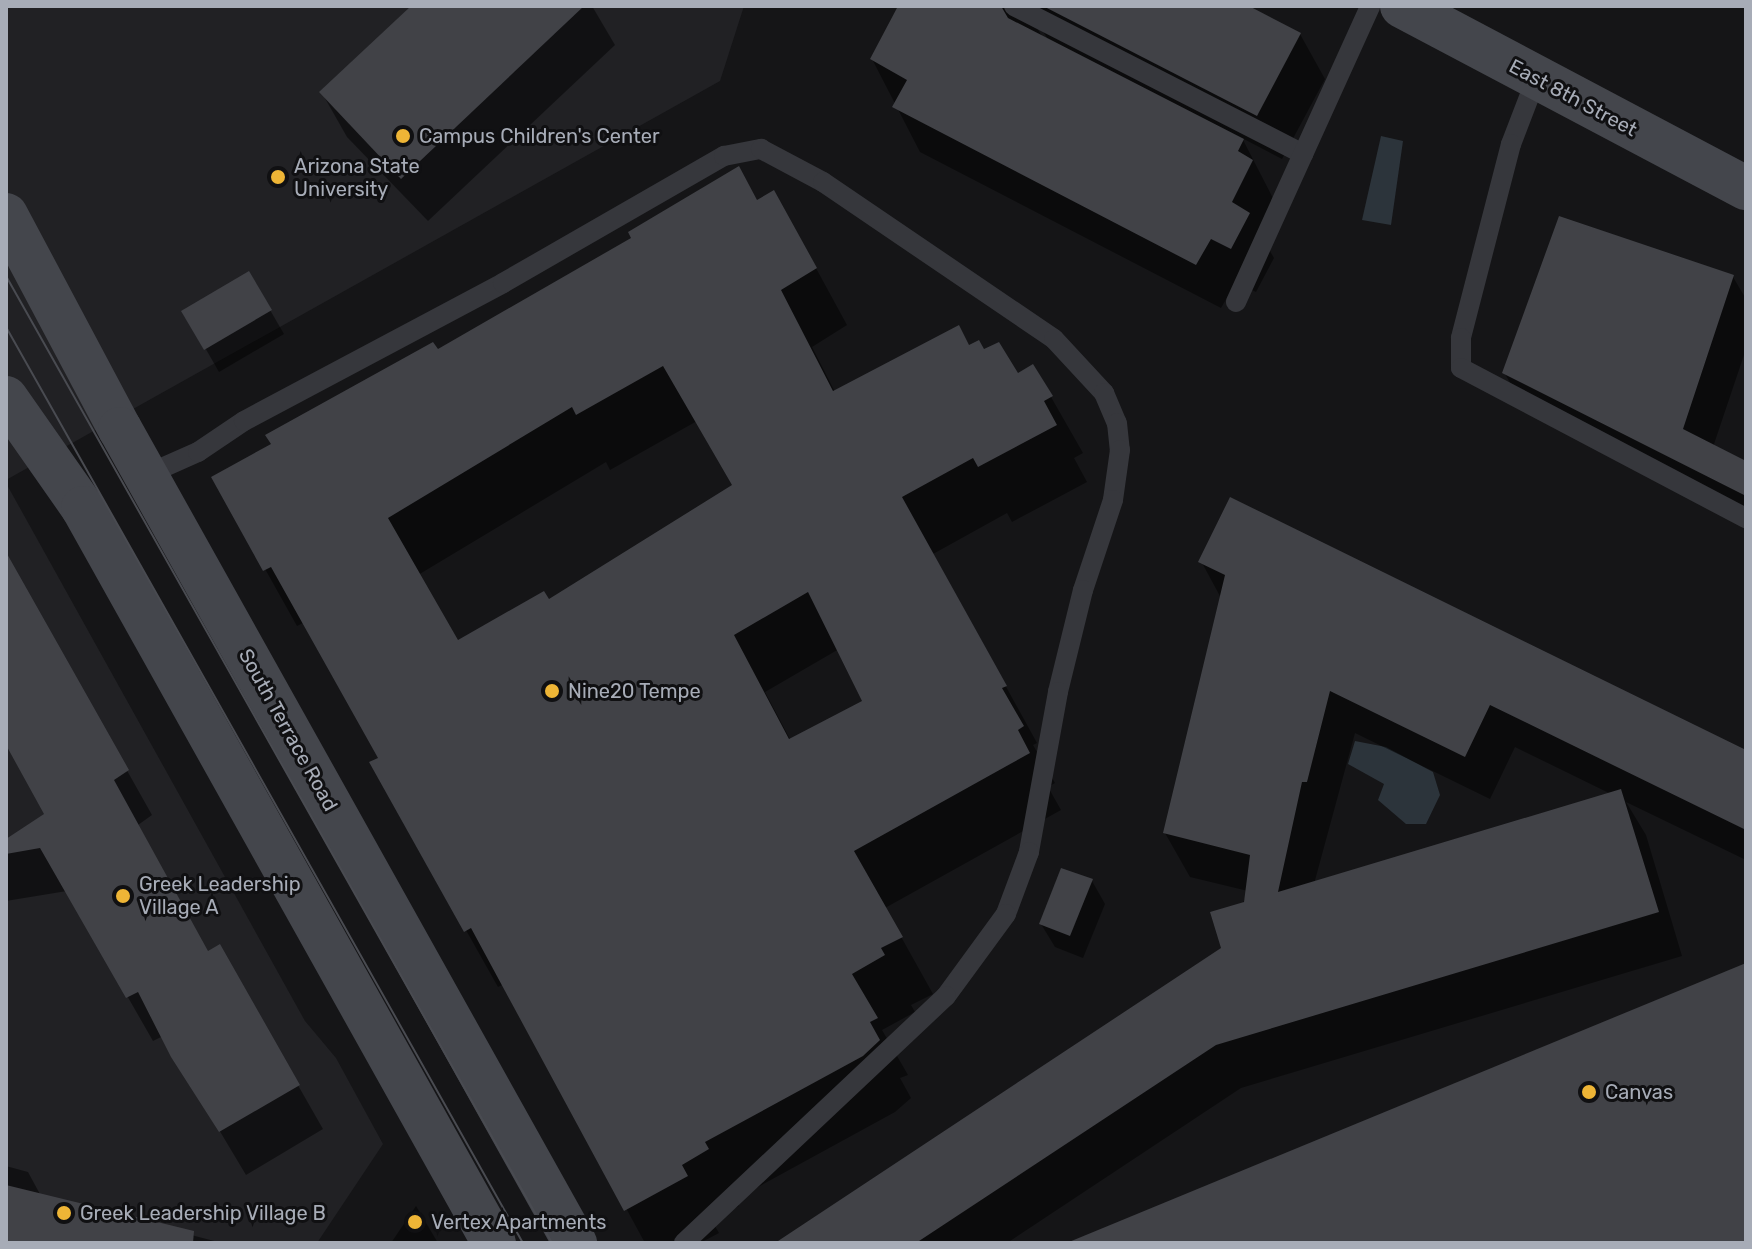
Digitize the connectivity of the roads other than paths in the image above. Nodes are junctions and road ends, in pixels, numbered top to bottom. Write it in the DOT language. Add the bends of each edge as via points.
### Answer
graph roads {
  1 [pos="1014,6"];
  2 [pos="1370,6"];
  3 [pos="1402,6"];
  4 [pos="1536,79"];
  5 [pos="1303,154"];
  6 [pos="1746,188"];
  7 [pos="6,215"];
  8 [pos="1236,302"];
  9 [pos="6,398"];
  10 [pos="146,475"];
  11 [pos="1746,518"];
  12 [pos="494,1243"];
  13 [pos="575,1243"];
  14 [pos="684,1243"];
  1 -- 5 [label="lane"];
  2 -- 5 [label="lane"];
  3 -- 4 [label="street, East 8th Street"];
  4 -- 6 [label="street, East 8th Street"];
  4 -- 11 [label="lane" via="1511,144 1465,323 1461,368"];
  5 -- 8 [label="lane"];
  7 -- 10 [label="street, South Terrace Road"];
  9 -- 12 [label="street" via="83,508"];
  10 -- 13 [label="street, South Terrace Road"];
  10 -- 14 [label="lane" via="198,452 244,421 503,283 724,156 761,149 823,182 1054,339 1104,393 1117,423 1120,450 1113,500 1083,590 1058,692 1029,852 1006,914 946,996"];
}
